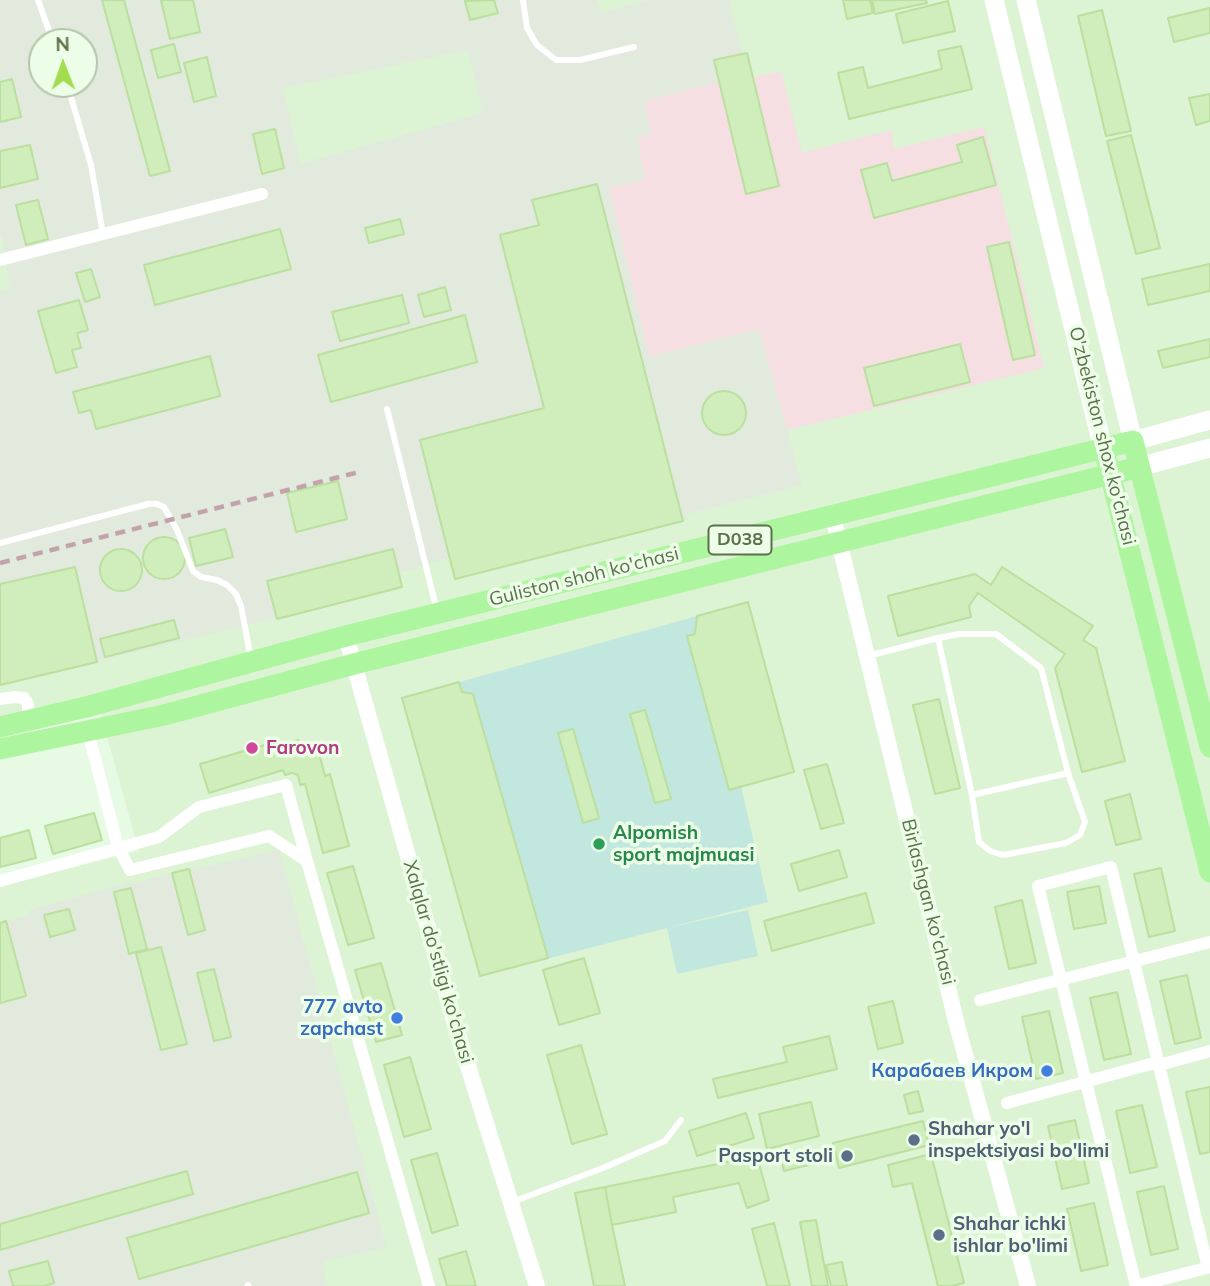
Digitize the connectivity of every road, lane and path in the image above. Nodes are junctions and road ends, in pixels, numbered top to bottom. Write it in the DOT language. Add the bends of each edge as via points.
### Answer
graph roads {
  1 [pos="38,0"];
  2 [pos="523,0"];
  3 [pos="994,0"];
  4 [pos="1026,0"];
  5 [pos="47,28"];
  6 [pos="634,47"];
  7 [pos="71,98"];
  8 [pos="262,194"];
  9 [pos="103,234"];
  10 [pos="0,260"];
  11 [pos="1120,393"];
  12 [pos="1092,399"];
  13 [pos="387,409"];
  14 [pos="1210,421"];
  15 [pos="1133,441"];
  16 [pos="1210,448"];
  17 [pos="1103,449"];
  18 [pos="1139,467"];
  19 [pos="1110,474"];
  20 [pos="1151,512"];
  21 [pos="833,517"];
  22 [pos="1122,519"];
  23 [pos="840,542"];
  24 [pos="0,543"];
  25 [pos="438,613"];
  26 [pos="346,636"];
  27 [pos="938,638"];
  28 [pos="868,656"];
  29 [pos="252,663"];
  30 [pos="354,664"];
  31 [pos="0,699"];
  32 [pos="10,724"];
  33 [pos="89,732"];
  34 [pos="1210,747"];
  35 [pos="0,749"];
  36 [pos="1068,773"];
  37 [pos="972,794"];
  38 [pos="118,847"];
  39 [pos="307,861"];
  40 [pos="1210,872"];
  41 [pos="0,880"];
  42 [pos="1210,942"];
  43 [pos="1134,961"];
  44 [pos="1061,980"];
  45 [pos="980,1000"];
  46 [pos="1210,1051"];
  47 [pos="1158,1063"];
  48 [pos="1086,1082"];
  49 [pos="1007,1103"];
  50 [pos="681,1120"];
  51 [pos="510,1203"];
  52 [pos="1209,1268"];
  53 [pos="429,1286"];
  54 [pos="537,1286"];
  55 [pos="1028,1286"];
  56 [pos="1136,1286"];
  1 -- 5 [label="lane"];
  2 -- 6 [label="lane" via="527,29 537,45 556,60 580,60"];
  3 -- 12 [label="main road, O'zbekiston shox ko'chasi"];
  4 -- 11 [label="main road, O'zbekiston shox ko'chasi"];
  7 -- 9 [label="lane" via="91,165"];
  8 -- 9 [label="street"];
  9 -- 10 [label="street"];
  11 -- 12 [label="main road"];
  11 -- 15 [label="main road, O'zbekiston shox ko'chasi"];
  12 -- 17 [label="main road, O'zbekiston shox ko'chasi"];
  13 -- 25 [label="lane"];
  14 -- 15 [label="main road, Guliston shoh ko'chasi"];
  15 -- 17 [label="main road, Guliston shoh ko'chasi / D038"];
  15 -- 18 [label="main road, O'zbekiston shox ko'chasi"];
  16 -- 18 [label="main road, Guliston shoh ko'chasi"];
  17 -- 19 [label="main road, O'zbekiston shox ko'chasi"];
  17 -- 21 [label="main road, Guliston shoh ko'chasi / D038"];
  18 -- 19 [label="main road, Guliston shoh ko'chasi / D038"];
  18 -- 20 [label="main road, O'zbekiston shox ko'chasi"];
  19 -- 22 [label="main road, O'zbekiston shox ko'chasi"];
  19 -- 23 [label="main road, Guliston shoh ko'chasi / D038"];
  20 -- 22 [label="main road"];
  20 -- 34 [label="main road, O'zbekiston shox ko'chasi"];
  21 -- 23 [label="street, Birlashgan ko'chasi"];
  21 -- 25 [label="main road, Guliston shoh ko'chasi / D038"];
  22 -- 40 [label="main road, O'zbekiston shox ko'chasi"];
  23 -- 28 [label="street, Birlashgan ko'chasi"];
  23 -- 30 [label="main road, Guliston shoh ko'chasi / D038"];
  24 -- 29 [label="lane" via="148,504 164,507 192,571 227,585 236,594"];
  25 -- 26 [label="main road, Guliston shoh ko'chasi / D038"];
  26 -- 29 [label="main road, Guliston shoh ko'chasi / D038"];
  26 -- 30 [label="street, Xalqlar do'stligi ko'chasi"];
  27 -- 28 [label="lane"];
  27 -- 36 [label="lane" via="996,634 1041,668"];
  27 -- 37 [label="lane"];
  28 -- 55 [label="street, Birlashgan ko'chasi" via="957,1025"];
  29 -- 32 [label="main road, Guliston shoh ko'chasi / D038"];
  30 -- 33 [label="main road, Guliston shoh ko'chasi / D038"];
  30 -- 51 [label="street, Xalqlar do'stligi ko'chasi"];
  31 -- 32 [label="street" via="24,698 28,704 29,714"];
  33 -- 35 [label="main road, Guliston shoh ko'chasi / D038"];
  33 -- 38 [label="street"];
  36 -- 37 [label="lane"];
  36 -- 37 [label="lane" via="1084,822 1080,835 1066,843 1003,855 990,851 979,842"];
  38 -- 39 [label="street" via="130,870 269,836"];
  38 -- 39 [label="street" via="159,837 199,807 286,785"];
  38 -- 41 [label="street"];
  39 -- 53 [label="street"];
  42 -- 43 [label="street"];
  43 -- 44 [label="street"];
  43 -- 44 [label="street" via="1111,867 1087,873 1038,886"];
  43 -- 47 [label="street"];
  44 -- 45 [label="street"];
  44 -- 48 [label="street"];
  46 -- 47 [label="street"];
  47 -- 48 [label="street"];
  47 -- 52 [label="street"];
  48 -- 49 [label="street"];
  48 -- 56 [label="street"];
  50 -- 51 [label="lane" via="665,1141"];
  51 -- 54 [label="street, Xalqlar do'stligi ko'chasi"];
  52 -- 56 [label="street"];
}
